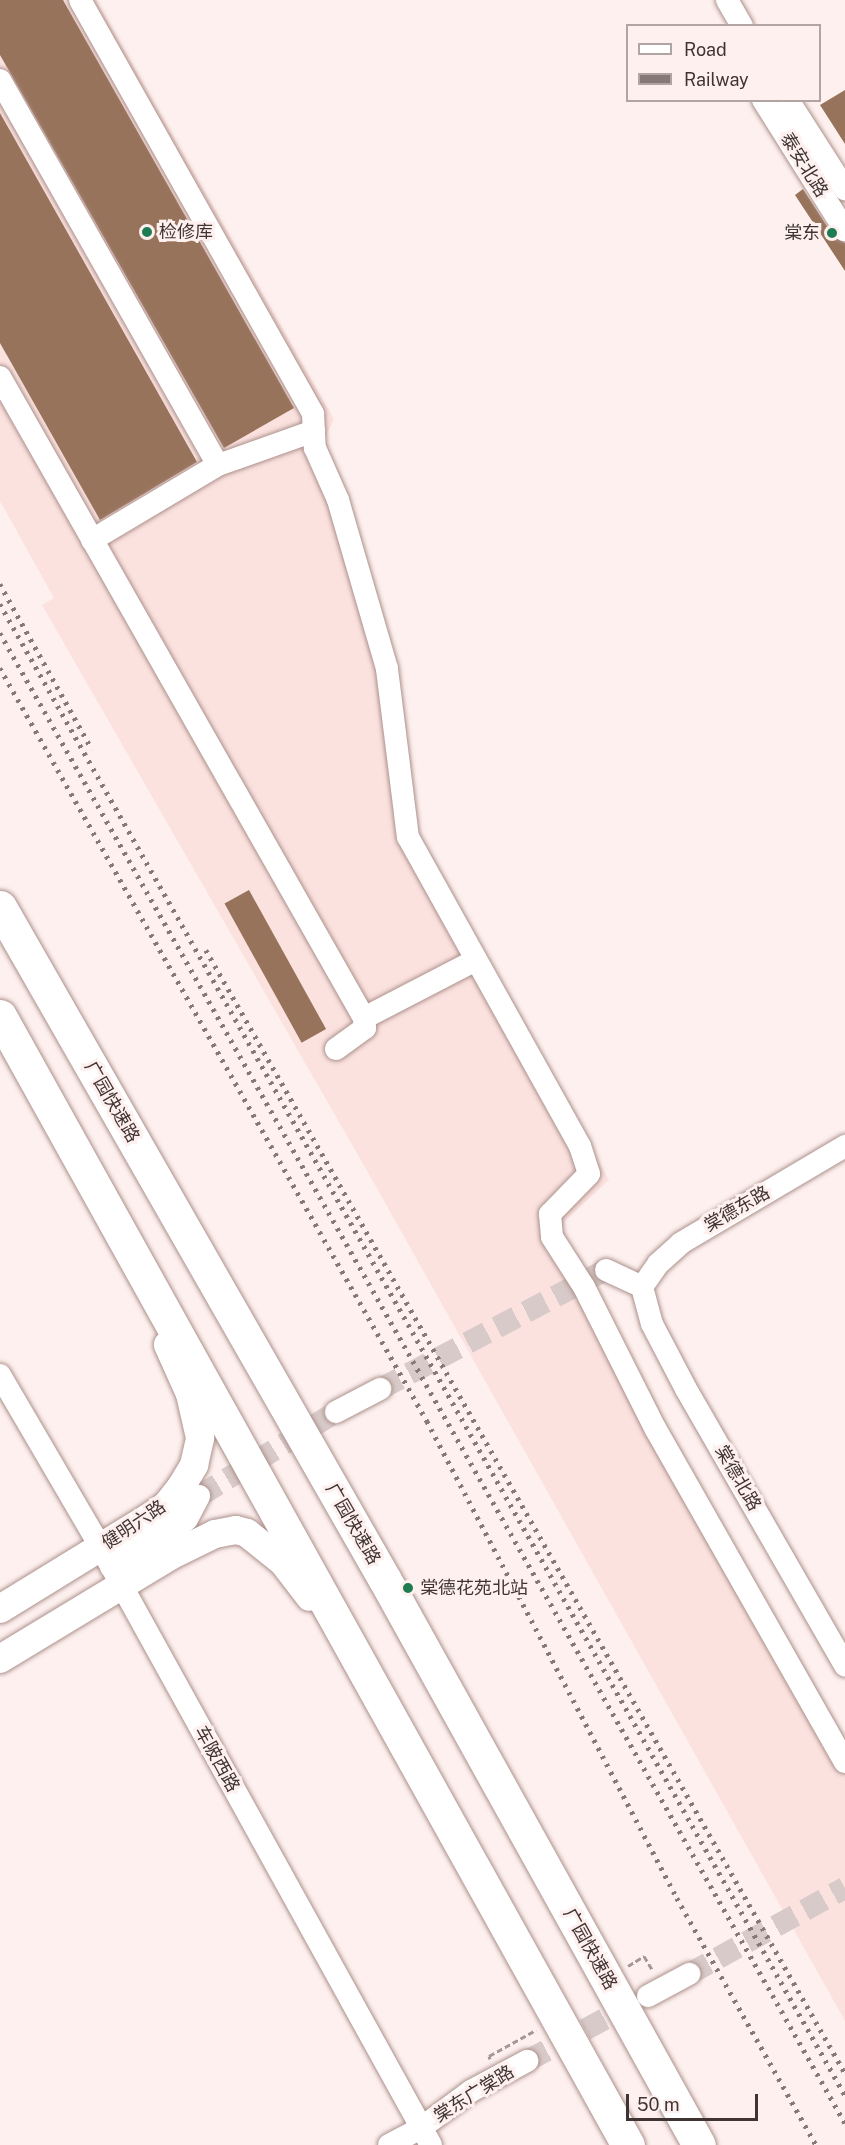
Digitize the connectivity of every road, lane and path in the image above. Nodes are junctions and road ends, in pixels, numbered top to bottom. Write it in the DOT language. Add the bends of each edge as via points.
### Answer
graph roads {
  1 [pos="80,0"];
  2 [pos="715,0"];
  3 [pos="727,0"];
  4 [pos="724,24"];
  5 [pos="741,24"];
  6 [pos="0,80"];
  7 [pos="764,102"];
  8 [pos="789,102"];
  9 [pos="845,189"];
  10 [pos="845,230"];
  11 [pos="0,376"];
  12 [pos="314,431"];
  13 [pos="218,465"];
  14 [pos="92,540"];
  15 [pos="0,907"];
  16 [pos="476,960"];
  17 [pos="0,1016"];
  18 [pos="364,1018"];
  19 [pos="10,1042"];
  20 [pos="336,1049"];
  21 [pos="845,1146"];
  22 [pos="136,1262"];
  23 [pos="606,1270"];
  24 [pos="642,1287"];
  25 [pos="0,1375"];
  26 [pos="380,1389"];
  27 [pos="336,1412"];
  28 [pos="199,1496"];
  29 [pos="111,1566"];
  30 [pos="0,1609"];
  31 [pos="0,1659"];
  32 [pos="357,1663"];
  33 [pos="845,1664"];
  34 [pos="845,1762"];
  35 [pos="620,1971"];
  36 [pos="689,1974"];
  37 [pos="655,1992"];
  38 [pos="527,2061"];
  39 [pos="426,2137"];
  40 [pos="389,2145"];
  41 [pos="628,2145"];
  42 [pos="699,2145"];
  1 -- 12 [label="street" via="292,374 313,414"];
  2 -- 4 [label="street"];
  3 -- 5 [label="street"];
  6 -- 13 [label="street"];
  7 -- 10 [label="street, 泰安北路"];
  8 -- 9 [label="street, 泰安北路"];
  11 -- 14 [label="street"];
  12 -- 13 [label="street"];
  12 -- 16 [label="street" via="315,448 338,500 387,669 408,837"];
  13 -- 14 [label="street"];
  14 -- 18 [label="street"];
  15 -- 42 [label="highway, 广园快速路" via="385,1580"];
  16 -- 18 [label="street"];
  16 -- 34 [label="street" via="580,1146 589,1174 550,1214 552,1237 585,1287 655,1428"];
  17 -- 19 [label="highway"];
  18 -- 20 [label="street" via="365,1028"];
  19 -- 22 [label="highway"];
  21 -- 24 [label="street, 棠德东路" via="681,1243 658,1264"];
  22 -- 29 [label="main road, 健明六路" via="190,1394 200,1438 194,1465 181,1487"];
  22 -- 32 [label="highway"];
  23 -- 24 [label="street"];
  24 -- 33 [label="street, 棠德北路" via="652,1324 674,1365"];
  25 -- 29 [label="street, 车陂西路"];
  26 -- 27 [label="street"];
  28 -- 29 [label="street" via="187,1519 177,1528"];
  29 -- 30 [label="main road, 健明六路"];
  29 -- 31 [label="main road, 健明六路"];
  29 -- 32 [label="main road, 健明六路" via="170,1556 215,1534 236,1530 247,1533 283,1562"];
  29 -- 39 [label="street, 车陂西路"];
  32 -- 41 [label="highway"];
  35 -- 37 [label="path" via="644,1956"];
  36 -- 37 [label="street"];
  38 -- 39 [label="street, 棠东广棠路" via="471,2091"];
  39 -- 40 [label="street, 棠东广棠路"];
}
